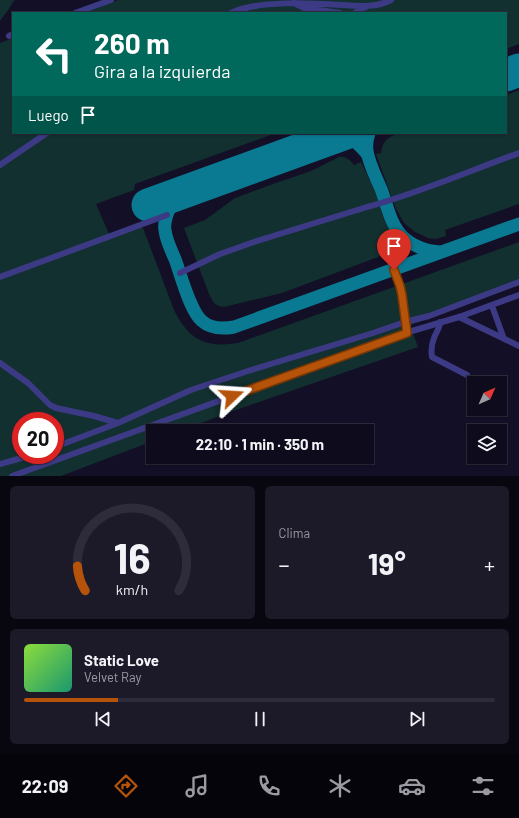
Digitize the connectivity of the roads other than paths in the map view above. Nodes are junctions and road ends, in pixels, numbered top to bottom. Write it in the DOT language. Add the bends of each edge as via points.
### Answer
graph roads {
  1 [pos="111,0"];
  2 [pos="390,0"];
  3 [pos="292,2"];
  4 [pos="358,3"];
  5 [pos="369,6"];
  6 [pos="78,12"];
  7 [pos="234,12"];
  8 [pos="333,12"];
  9 [pos="356,12"];
  10 [pos="46,134"];
  11 [pos="519,153"];
  12 [pos="0,165"];
  13 [pos="167,215"];
  14 [pos="394,270"];
  15 [pos="180,273"];
  16 [pos="0,277"];
  17 [pos="519,282"];
  18 [pos="519,295"];
  19 [pos="492,306"];
  20 [pos="459,317"];
  21 [pos="405,322"];
  22 [pos="440,322"];
  23 [pos="410,332"];
  24 [pos="504,339"];
  25 [pos="519,346"];
  26 [pos="0,363"];
  27 [pos="467,374"];
  28 [pos="118,423"];
  29 [pos="64,444"];
  30 [pos="10,461"];
  31 [pos="0,464"];
  32 [pos="0,467"];
  33 [pos="12,476"];
  1 -- 6 [label="lane"];
  2 -- 5 [label="lane"];
  3 -- 4 [label="lane"];
  3 -- 7 [label="lane" via="248,6"];
  3 -- 8 [label="lane" via="304,8"];
  4 -- 5 [label="lane"];
  5 -- 9 [label="lane"];
  10 -- 12 [label="lane"];
  11 -- 15 [label="lane" via="385,202 220,254"];
  13 -- 16 [label="lane"];
  14 -- 21 [label="lane" via="402,295"];
  17 -- 21 [label="lane"];
  18 -- 19 [label="lane"];
  19 -- 20 [label="lane"];
  19 -- 24 [label="lane"];
  20 -- 22 [label="lane"];
  20 -- 24 [label="lane"];
  21 -- 23 [label="lane"];
  21 -- 28 [label="lane" via="198,388"];
  22 -- 23 [label="lane"];
  22 -- 27 [label="lane" via="433,342 432,357"];
  23 -- 33 [label="lane"];
  24 -- 25 [label="lane"];
  26 -- 28 [label="lane" via="28,383 50,405"];
  28 -- 29 [label="lane"];
  30 -- 31 [label="lane"];
  30 -- 32 [label="lane"];
}
